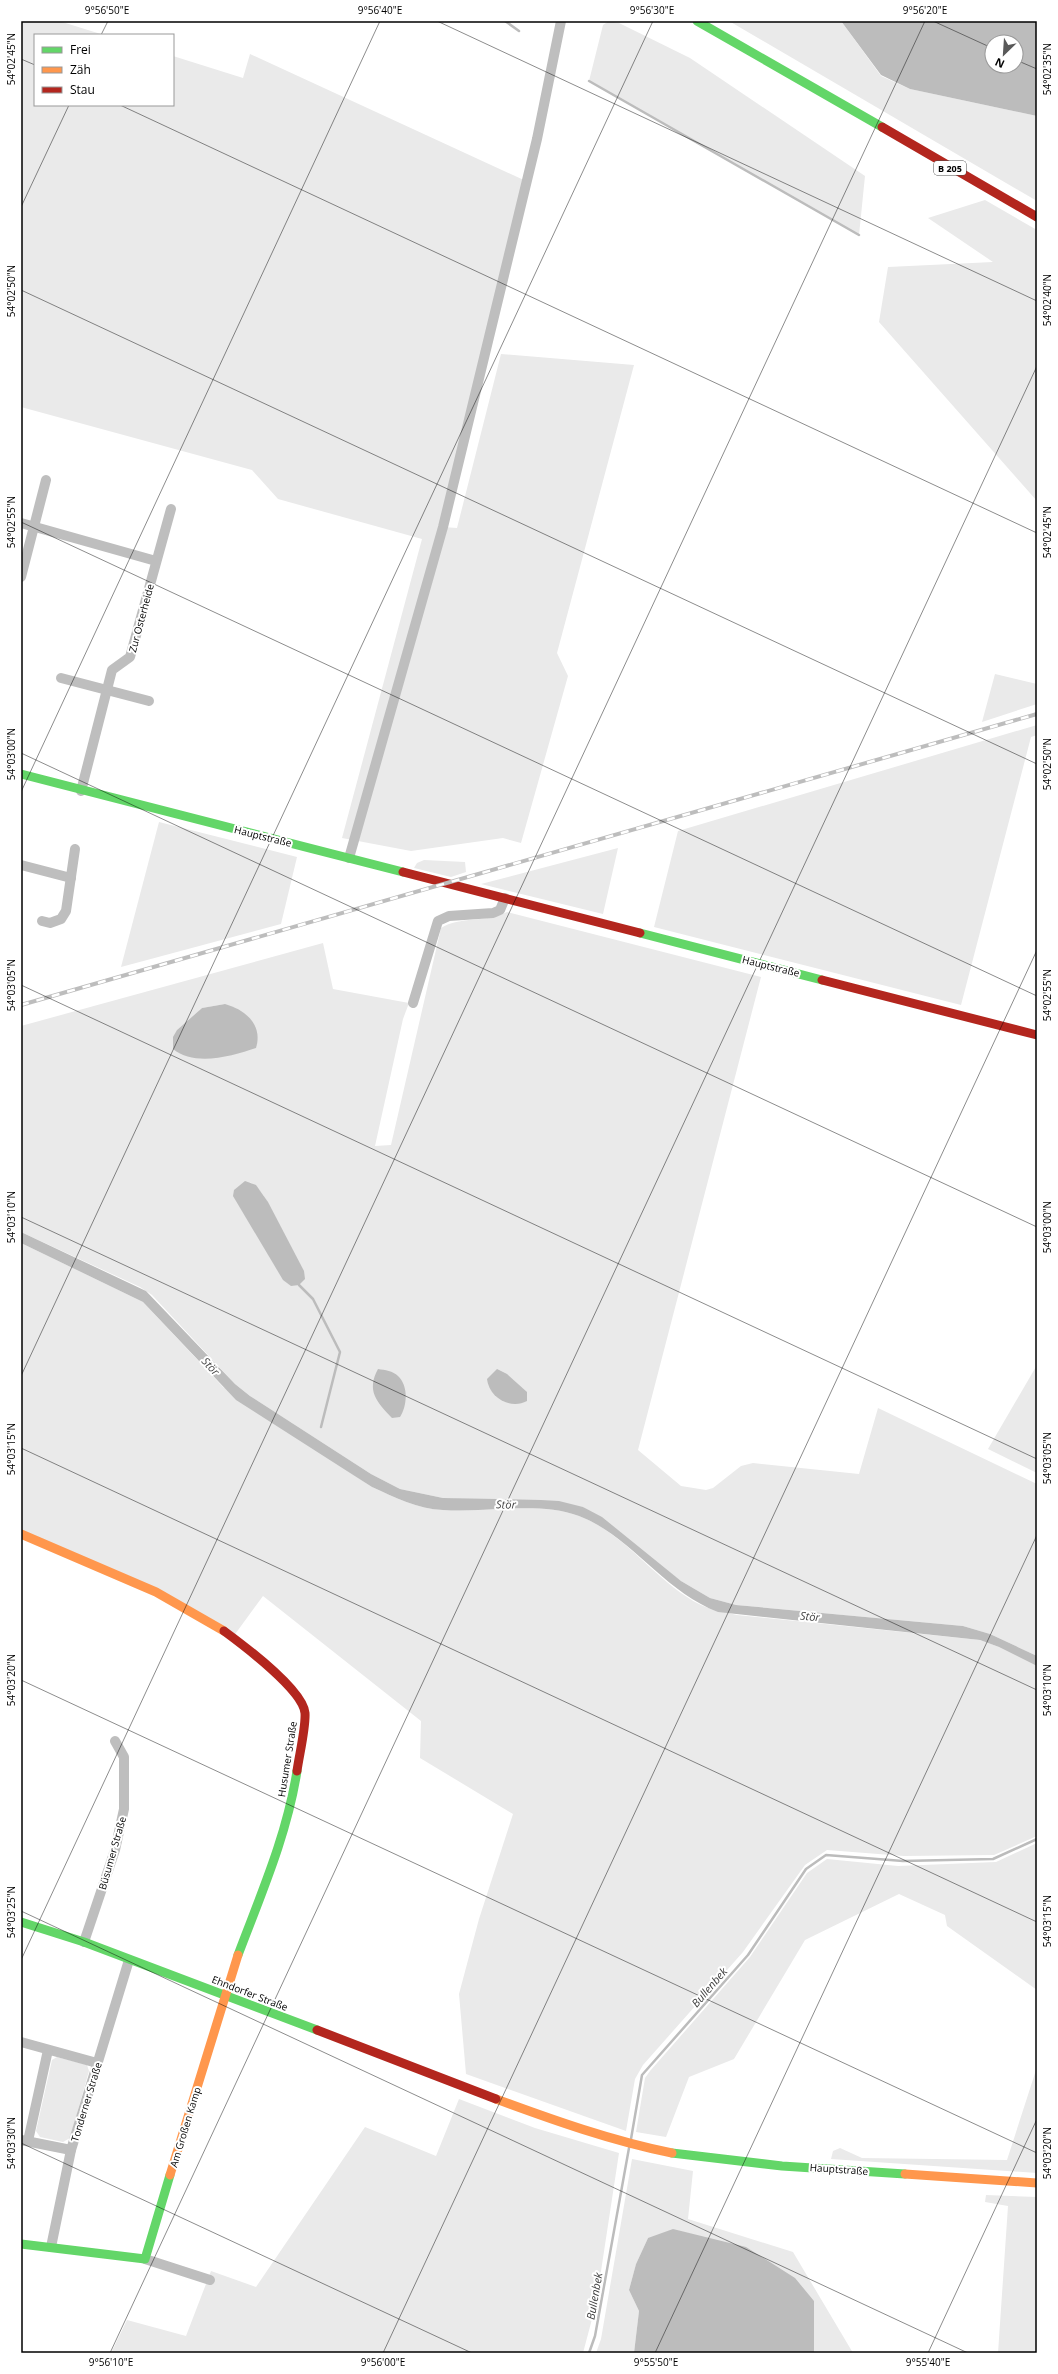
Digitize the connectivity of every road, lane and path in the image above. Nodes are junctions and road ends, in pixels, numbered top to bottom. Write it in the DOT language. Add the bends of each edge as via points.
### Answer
graph roads {
  1 [pos="561,21"];
  2 [pos="698,21"];
  3 [pos="1037,217"];
  4 [pos="46,480"];
  5 [pos="171,509"];
  6 [pos="21,523"];
  7 [pos="34,527"];
  8 [pos="156,561"];
  9 [pos="21,577"];
  10 [pos="61,678"];
  11 [pos="107,690"];
  12 [pos="149,701"];
  13 [pos="21,774"];
  14 [pos="81,791"];
  15 [pos="75,849"];
  16 [pos="349,858"];
  17 [pos="21,864"];
  18 [pos="71,878"];
  19 [pos="505,898"];
  20 [pos="42,921"];
  21 [pos="413,1003"];
  22 [pos="1037,1035"];
  23 [pos="21,1534"];
  24 [pos="115,1741"];
  25 [pos="21,1922"];
  26 [pos="84,1942"];
  27 [pos="129,1960"];
  28 [pos="224,1995"];
  29 [pos="21,2042"];
  30 [pos="48,2050"];
  31 [pos="97,2063"];
  32 [pos="615,2140"];
  33 [pos="24,2141"];
  34 [pos="71,2150"];
  35 [pos="1037,2183"];
  36 [pos="21,2244"];
  37 [pos="51,2247"];
  38 [pos="145,2259"];
  39 [pos="210,2280"];
  1 -- 16 [label="street" via="537,139 443,527"];
  2 -- 3 [label="main road, B 205"];
  4 -- 7 [label="street"];
  5 -- 8 [label="street, Zur Osterheide"];
  6 -- 7 [label="street"];
  7 -- 8 [label="street"];
  7 -- 9 [label="street"];
  8 -- 11 [label="street, Zur Osterheide" via="130,657 112,670"];
  10 -- 11 [label="street"];
  11 -- 12 [label="street"];
  11 -- 14 [label="street, Zur Osterheide"];
  13 -- 14 [label="main road, Hauptstraße"];
  14 -- 16 [label="main road, Hauptstraße"];
  15 -- 18 [label="street"];
  16 -- 19 [label="main road, Hauptstraße"];
  17 -- 18 [label="street"];
  18 -- 20 [label="street" via="66,911 62,919 50,923"];
  19 -- 21 [label="street" via="500,910 493,913 449,916 438,921"];
  19 -- 22 [label="main road, Hauptstraße"];
  23 -- 28 [label="main road, Husumer Straße" via="130,1579 193,1611 232,1636 262,1660 301,1700 305,1713 293,1795 279,1848"];
  24 -- 26 [label="street, Büsumer Straße" via="124,1757 124,1809 115,1850"];
  25 -- 26 [label="main road, Ehndorfer Straße"];
  26 -- 27 [label="main road, Ehndorfer Straße"];
  27 -- 28 [label="main road, Ehndorfer Straße"];
  27 -- 31 [label="street, Tonderner Straße"];
  28 -- 32 [label="main road, Ehndorfer Straße" via="534,2113"];
  28 -- 38 [label="main road, Am Großen Kamp"];
  29 -- 30 [label="street"];
  30 -- 31 [label="street"];
  30 -- 33 [label="street"];
  31 -- 34 [label="street, Tonderner Straße"];
  32 -- 35 [label="main road, Hauptstraße" via="689,2156 782,2166"];
  33 -- 34 [label="street"];
  34 -- 37 [label="street, Tonderner Straße"];
  36 -- 37 [label="main road"];
  37 -- 38 [label="main road"];
  38 -- 39 [label="street"];
}
